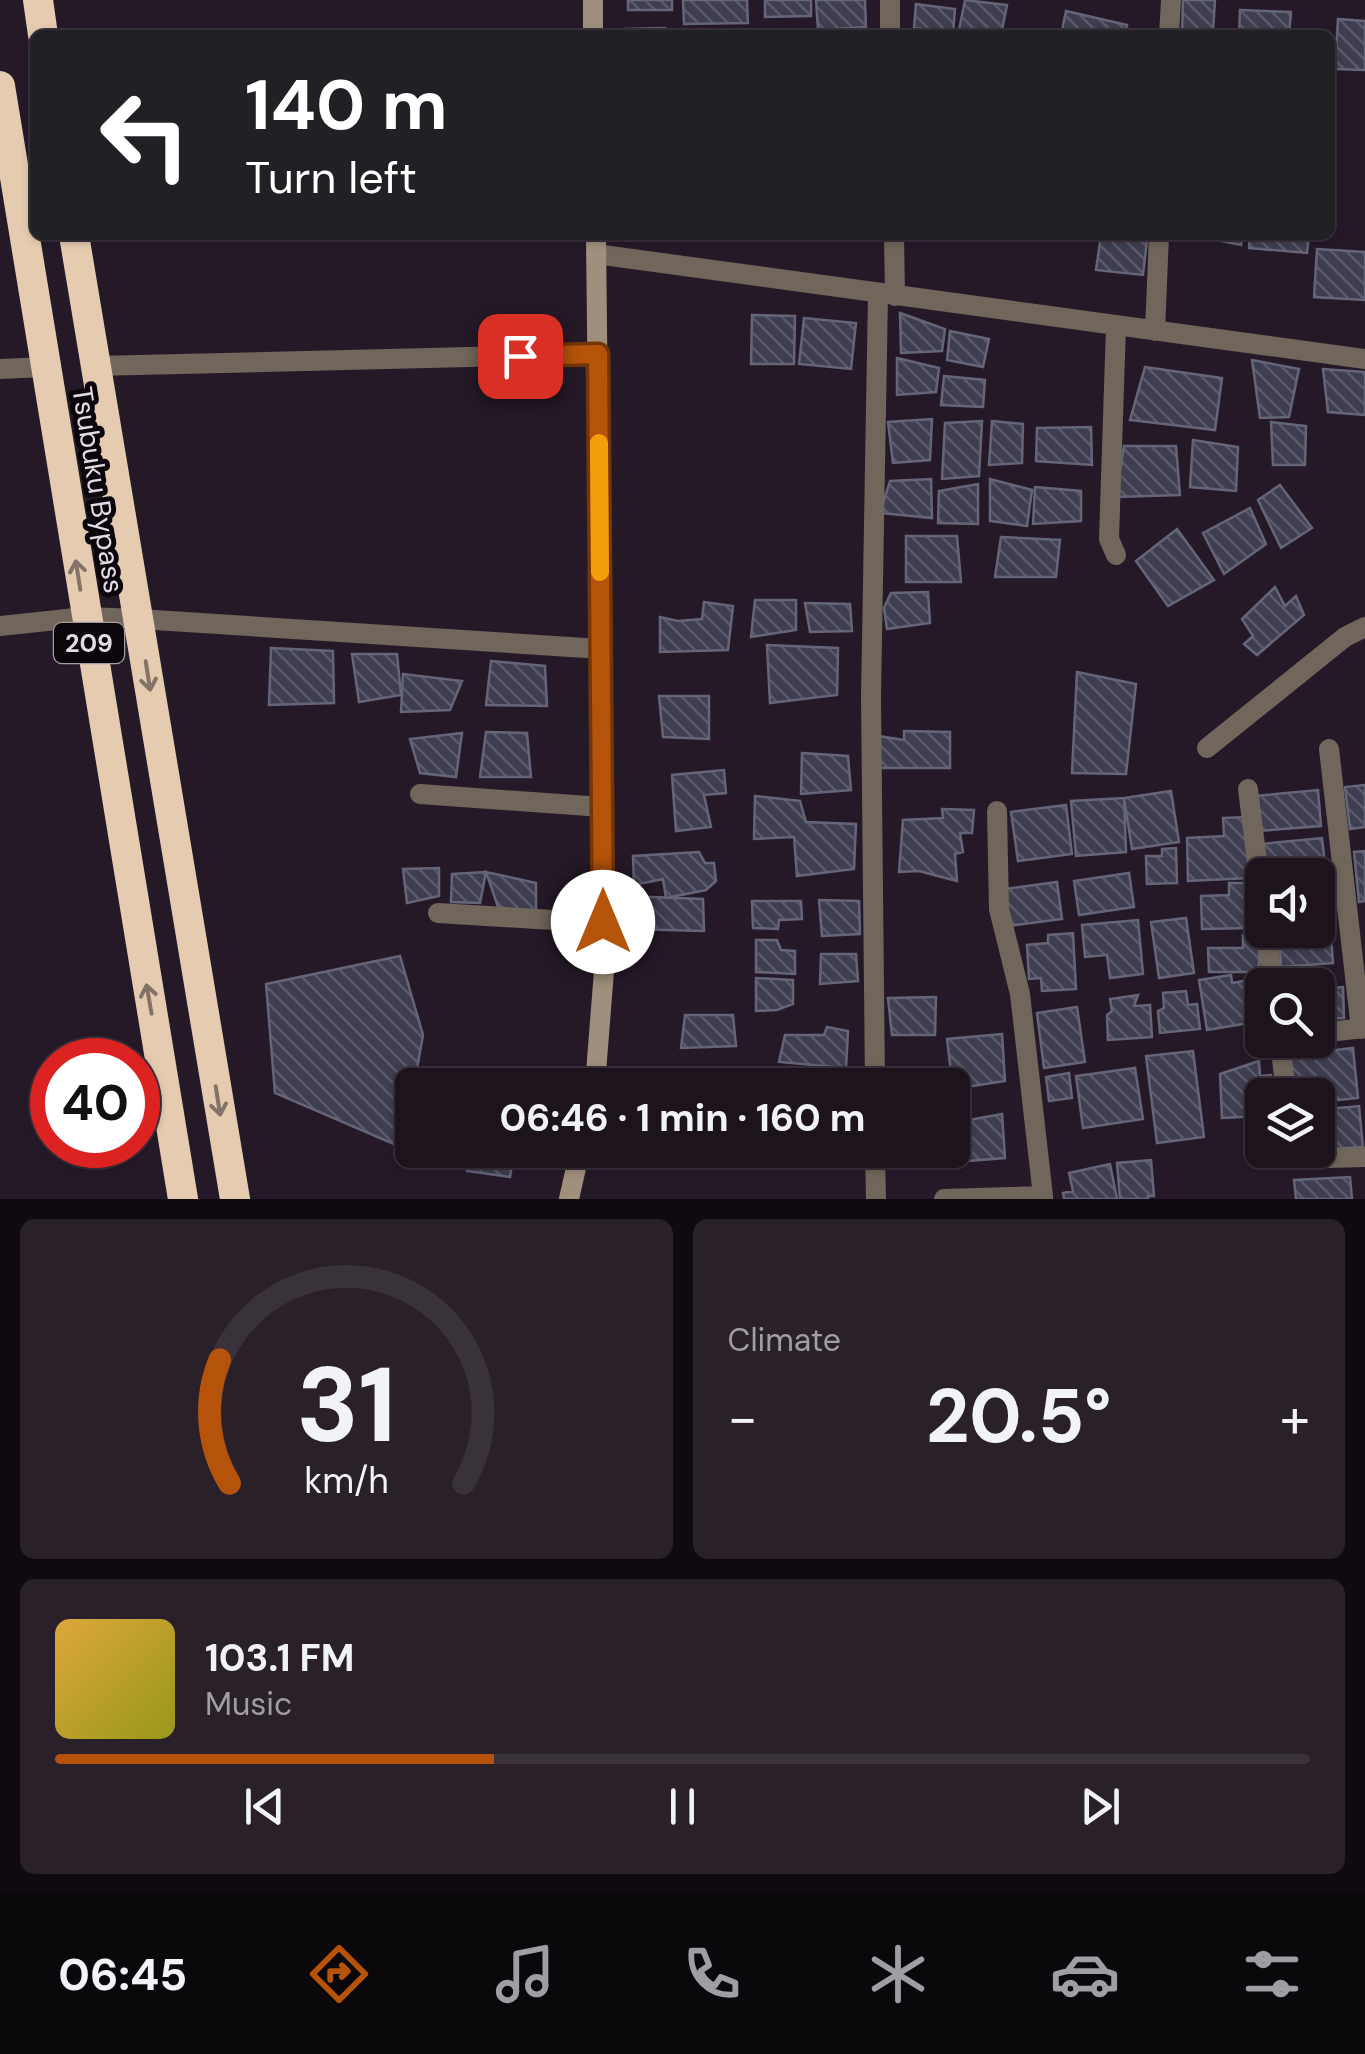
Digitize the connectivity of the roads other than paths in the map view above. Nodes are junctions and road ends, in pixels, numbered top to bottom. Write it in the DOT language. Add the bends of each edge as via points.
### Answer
graph roads {
  1 [pos="38,0"];
  2 [pos="593,0"];
  3 [pos="890,0"];
  4 [pos="1171,0"];
  5 [pos="42,30"];
  6 [pos="593,30"];
  7 [pos="890,30"];
  8 [pos="1169,30"];
  9 [pos="0,86"];
  10 [pos="75,240"];
  11 [pos="893,240"];
  12 [pos="1159,240"];
  13 [pos="596,245"];
  14 [pos="886,295"];
  15 [pos="1116,326"];
  16 [pos="1154,331"];
  17 [pos="598,354"];
  18 [pos="1365,358"];
  19 [pos="94,366"];
  20 [pos="45,367"];
  21 [pos="0,368"];
  22 [pos="1116,555"];
  23 [pos="85,617"];
  24 [pos="139,619"];
  25 [pos="0,626"];
  26 [pos="1365,627"];
  27 [pos="600,649"];
  28 [pos="1207,748"];
  29 [pos="1329,749"];
  30 [pos="1248,790"];
  31 [pos="420,794"];
  32 [pos="602,806"];
  33 [pos="998,811"];
  34 [pos="1256,858"];
  35 [pos="438,912"];
  36 [pos="603,922"];
  37 [pos="1363,1029"];
  38 [pos="1335,1031"];
  39 [pos="596,1068"];
  40 [pos="874,1068"];
  41 [pos="1365,1156"];
  42 [pos="1335,1157"];
  43 [pos="576,1168"];
  44 [pos="875,1168"];
  45 [pos="1043,1198"];
  46 [pos="183,1199"];
  47 [pos="235,1199"];
  48 [pos="570,1199"];
  49 [pos="876,1199"];
  50 [pos="944,1199"];
  1 -- 5 [label="highway"];
  2 -- 6 [label="street"];
  3 -- 7 [label="street"];
  4 -- 8 [label="street"];
  9 -- 20 [label="highway, Tsubuku Bypass / 209"];
  10 -- 19 [label="highway, Tsubuku Bypass / 209"];
  11 -- 14 [label="street"];
  12 -- 16 [label="street"];
  13 -- 14 [label="street"];
  13 -- 17 [label="street"];
  14 -- 15 [label="street"];
  14 -- 40 [label="street" via="871,698"];
  15 -- 16 [label="street"];
  15 -- 22 [label="street" via="1108,539"];
  16 -- 18 [label="street"];
  17 -- 19 [label="street"];
  17 -- 27 [label="street"];
  19 -- 24 [label="highway, Tsubuku Bypass / 209"];
  20 -- 21 [label="street"];
  23 -- 20 [label="highway, Tsubuku Bypass / 209, one-way"];
  23 -- 24 [label="street"];
  23 -- 25 [label="street"];
  46 -- 23 [label="highway, Tsubuku Bypass / 209, one-way"];
  24 -- 27 [label="street"];
  24 -- 47 [label="highway, Tsubuku Bypass / 209, one-way"];
  26 -- 28 [label="street"];
  27 -- 32 [label="street"];
  29 -- 37 [label="street"];
  30 -- 34 [label="street"];
  31 -- 32 [label="street"];
  32 -- 36 [label="street"];
  33 -- 45 [label="street" via="999,909 1020,994"];
  35 -- 36 [label="street"];
  36 -- 39 [label="street"];
  37 -- 38 [label="street"];
  41 -- 42 [label="street"];
  43 -- 48 [label="street"];
  44 -- 49 [label="street"];
  45 -- 50 [label="street"];
}
